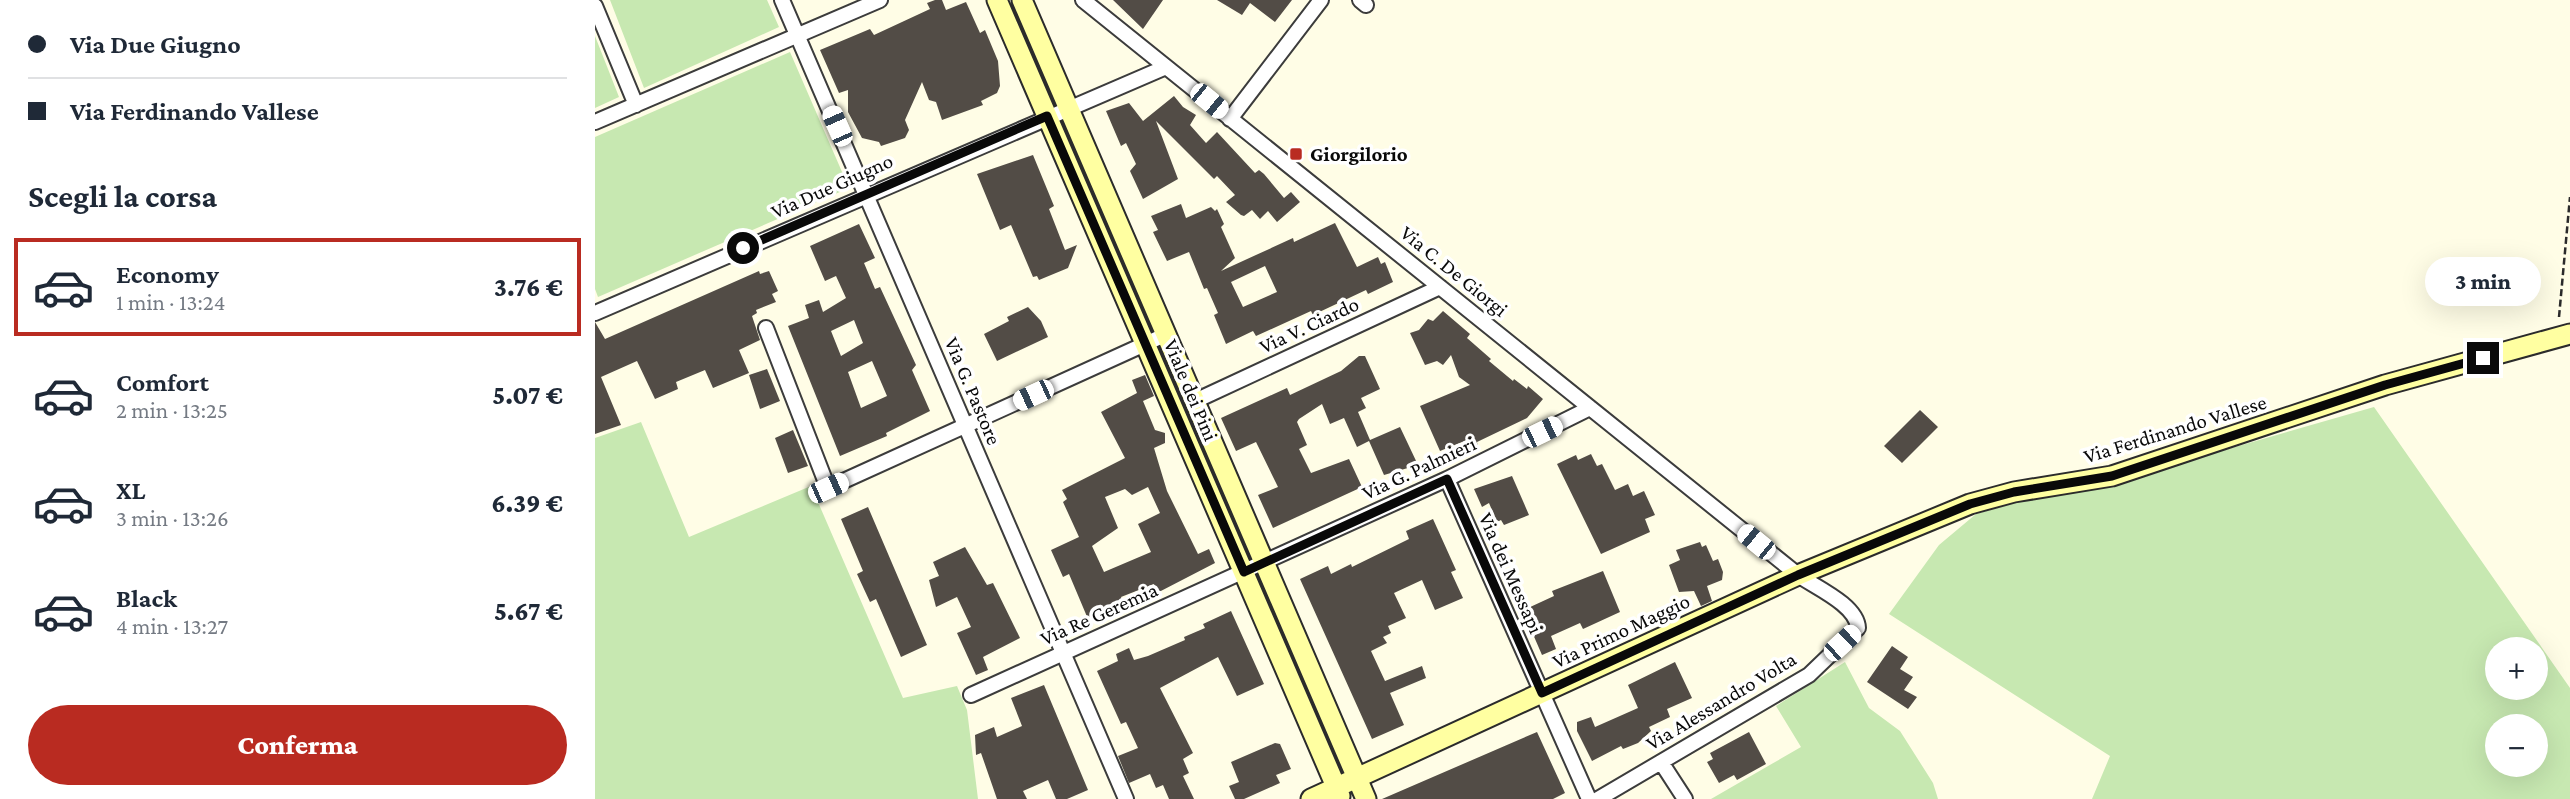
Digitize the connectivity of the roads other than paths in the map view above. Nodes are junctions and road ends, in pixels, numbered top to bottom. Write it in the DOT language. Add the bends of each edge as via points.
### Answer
graph roads {
  1 [pos="782,0"];
  2 [pos="880,0"];
  3 [pos="997,0"];
  4 [pos="1022,0"];
  5 [pos="1083,0"];
  6 [pos="1321,0"];
  7 [pos="595,6"];
  8 [pos="797,36"];
  9 [pos="1166,66"];
  10 [pos="636,105"];
  11 [pos="1068,107"];
  12 [pos="1047,116"];
  13 [pos="1230,118"];
  14 [pos="595,122"];
  15 [pos="866,193"];
  16 [pos="1440,287"];
  17 [pos="595,313"];
  18 [pos="766,328"];
  19 [pos="1167,334"];
  20 [pos="2563,336"];
  21 [pos="1146,344"];
  22 [pos="1195,401"];
  23 [pos="1590,408"];
  24 [pos="965,426"];
  25 [pos="1447,479"];
  26 [pos="1265,563"];
  27 [pos="1244,572"];
  28 [pos="1798,575"];
  29 [pos="1063,653"];
  30 [pos="1542,693"];
  31 [pos="971,695"];
  32 [pos="1661,762"];
  33 [pos="1357,777"];
  34 [pos="1339,793"];
  35 [pos="1126,799"];
  36 [pos="1311,799"];
  37 [pos="1366,799"];
  38 [pos="1589,799"];
  39 [pos="1598,799"];
  40 [pos="1685,799"];
  1 -- 8 [label="street, Via G. Pastore"];
  2 -- 8 [label="street"];
  3 -- 12 [label="street, Viale dei Pini"];
  4 -- 11 [label="street, Viale dei Pini"];
  5 -- 9 [label="street, Via C. De Giorgi"];
  6 -- 13 [label="street"];
  7 -- 10 [label="street"];
  8 -- 10 [label="street"];
  8 -- 15 [label="street, Via G. Pastore"];
  9 -- 11 [label="street, Via Due Giugno"];
  9 -- 13 [label="street, Via C. De Giorgi"];
  10 -- 14 [label="street"];
  11 -- 12 [label="street, Via Due Giugno"];
  11 -- 19 [label="street, Viale dei Pini"];
  12 -- 15 [label="street, Via Due Giugno"];
  12 -- 21 [label="street, Viale dei Pini"];
  13 -- 16 [label="street, Via C. De Giorgi"];
  15 -- 17 [label="street, Via Due Giugno"];
  15 -- 24 [label="street, Via G. Pastore"];
  16 -- 22 [label="street, Via V. Ciardo"];
  16 -- 23 [label="street, Via C. De Giorgi"];
  18 -- 24 [label="street" via="828,488"];
  19 -- 21 [label="street"];
  19 -- 22 [label="street, Viale dei Pini"];
  20 -- 28 [label="street, Via Ferdinando Vallese" via="2385,385 2112,476 1970,504"];
  21 -- 24 [label="street"];
  21 -- 27 [label="street, Viale dei Pini"];
  22 -- 26 [label="street, Viale dei Pini"];
  23 -- 25 [label="street, Via G. Palmieri"];
  23 -- 28 [label="street, Via C. De Giorgi"];
  24 -- 29 [label="street, Via G. Pastore"];
  25 -- 26 [label="street, Via G. Palmieri"];
  25 -- 30 [label="street, Via dei Messapi"];
  26 -- 27 [label="street, Via G. Palmieri"];
  26 -- 33 [label="street, Viale dei Pini"];
  27 -- 29 [label="street, Via Re Geremia"];
  27 -- 34 [label="street, Viale dei Pini"];
  28 -- 30 [label="street, Via Primo Maggio"];
  28 -- 32 [label="street, Via Alessandro Volta" via="1850,610 1858,628 1809,675"];
  29 -- 31 [label="street, Via Re Geremia"];
  29 -- 35 [label="street, Via G. Pastore"];
  30 -- 33 [label="street, Via Primo Maggio"];
  30 -- 38 [label="street, Via dei Messapi"];
  32 -- 39 [label="street, Via Alessandro Volta"];
  32 -- 40 [label="street"];
  33 -- 34 [label="street, Via Primo Maggio"];
  33 -- 37 [label="street, Viale dei Pini"];
  34 -- 36 [label="street, Via Primo Maggio"];
}
